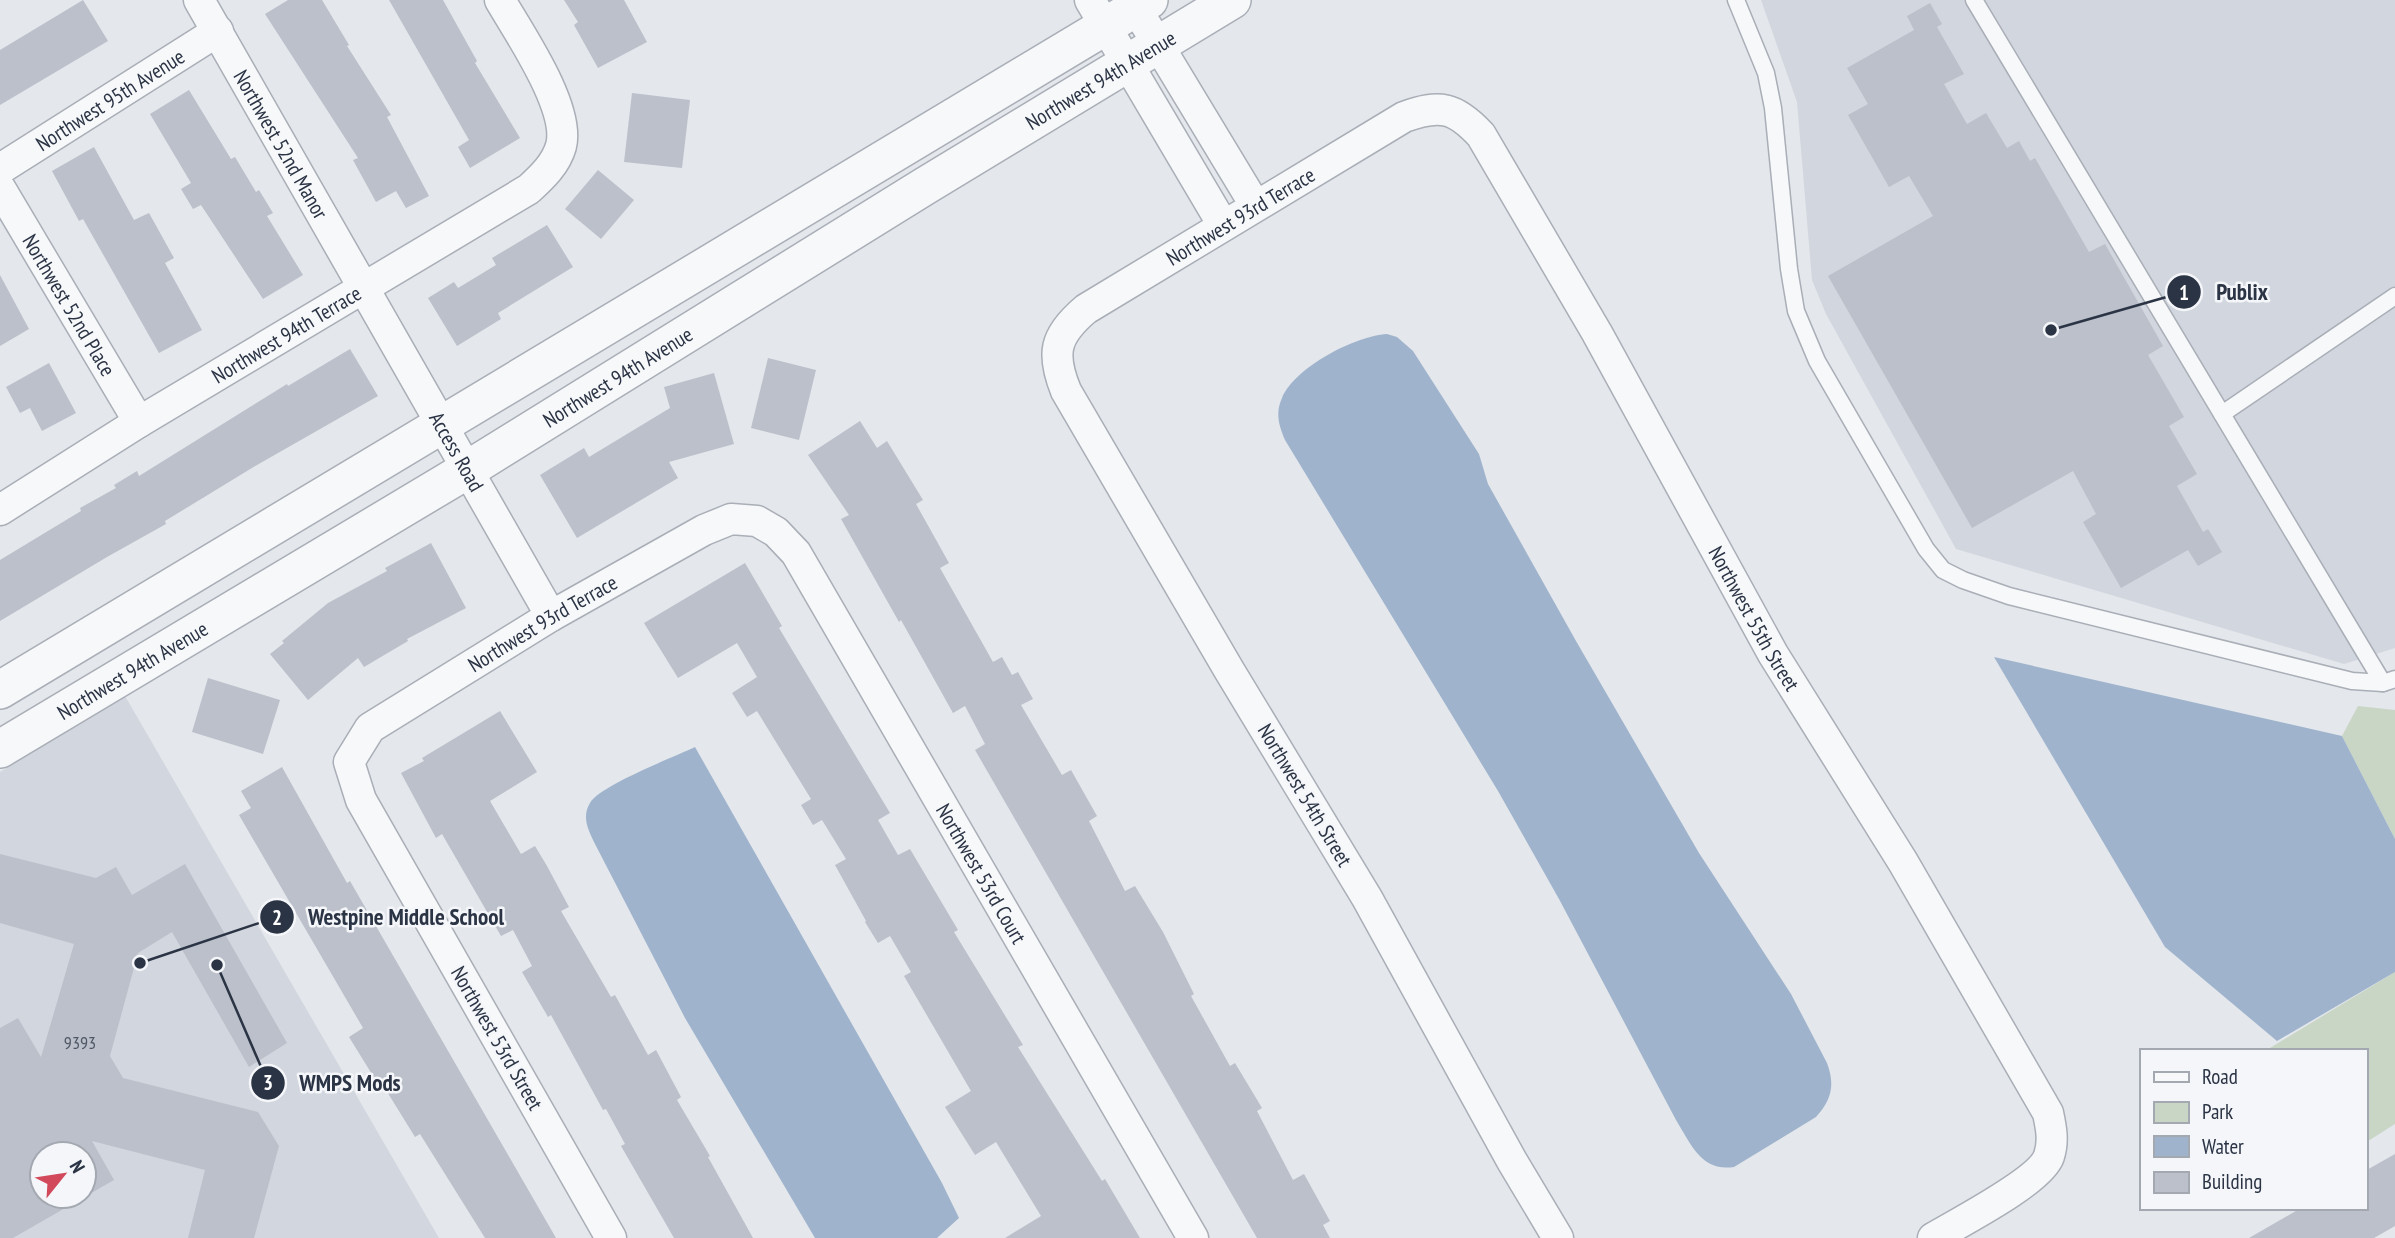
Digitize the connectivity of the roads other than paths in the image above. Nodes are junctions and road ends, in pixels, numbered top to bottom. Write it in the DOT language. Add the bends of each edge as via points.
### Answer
graph roads {
  1 [pos="200,0"];
  2 [pos="500,0"];
  3 [pos="1232,0"];
  4 [pos="1736,0"];
  5 [pos="1974,0"];
  6 [pos="1138,3"];
  7 [pos="1097,13"];
  8 [pos="218,32"];
  9 [pos="1158,45"];
  10 [pos="1127,64"];
  11 [pos="1445,109"];
  12 [pos="0,169"];
  13 [pos="0,188"];
  14 [pos="1255,205"];
  15 [pos="1223,225"];
  16 [pos="365,288"];
  17 [pos="2395,296"];
  18 [pos="1056,351"];
  19 [pos="2222,414"];
  20 [pos="139,422"];
  21 [pos="441,426"];
  22 [pos="467,470"];
  23 [pos="0,510"];
  24 [pos="757,520"];
  25 [pos="551,616"];
  26 [pos="2389,681"];
  27 [pos="0,690"];
  28 [pos="0,749"];
  29 [pos="349,762"];
  30 [pos="611,1238"];
  31 [pos="1193,1238"];
  32 [pos="1558,1238"];
  33 [pos="1933,1238"];
  1 -- 8 [label="street, Northwest 52nd Manor"];
  2 -- 16 [label="street, Northwest 94th Terrace" via="559,110 561,145 547,172 529,189"];
  3 -- 9 [label="street, Northwest 94th Avenue"];
  4 -- 26 [label="lane" via="1766,74 1773,108 1796,311 1824,373 1926,549 1943,570 2022,599 2352,681"];
  5 -- 19 [label="lane"];
  6 -- 7 [label="street, Northwest 94th Avenue"];
  6 -- 9 [label="street"];
  7 -- 10 [label="street"];
  7 -- 21 [label="street, Northwest 94th Avenue"];
  8 -- 12 [label="street, Northwest 95th Avenue"];
  8 -- 16 [label="street, Northwest 52nd Manor"];
  9 -- 10 [label="street, Northwest 94th Avenue"];
  9 -- 14 [label="street"];
  10 -- 15 [label="street"];
  10 -- 22 [label="street, Northwest 94th Avenue"];
  11 -- 14 [label="street, Northwest 93rd Terrace" via="1426,109 1404,117"];
  11 -- 33 [label="street, Northwest 55th Street" via="1466,118 1481,135 1597,333 1773,654 1903,862 2048,1113 2049,1159 2030,1179"];
  13 -- 20 [label="street, Northwest 52nd Place"];
  14 -- 15 [label="street, Northwest 93rd Terrace"];
  15 -- 18 [label="street, Northwest 93rd Terrace" via="1086,309 1071,321"];
  16 -- 20 [label="street, Northwest 94th Terrace"];
  16 -- 21 [label="street, Access Road"];
  17 -- 19 [label="lane"];
  18 -- 32 [label="street, Northwest 54th Street" via="1066,391 1367,898"];
  19 -- 26 [label="lane"];
  20 -- 23 [label="street, Northwest 94th Terrace"];
  21 -- 22 [label="street, Access Road"];
  21 -- 27 [label="street, Northwest 94th Avenue"];
  22 -- 25 [label="street, Access Road"];
  22 -- 28 [label="street, Northwest 94th Avenue"];
  24 -- 25 [label="street, Northwest 93rd Terrace" via="731,519 704,530"];
  24 -- 31 [label="street, Northwest 53rd Court" via="796,553"];
  25 -- 29 [label="street, Northwest 93rd Terrace" via="370,728"];
  29 -- 30 [label="street, Northwest 53rd Street" via="361,800"];
}
